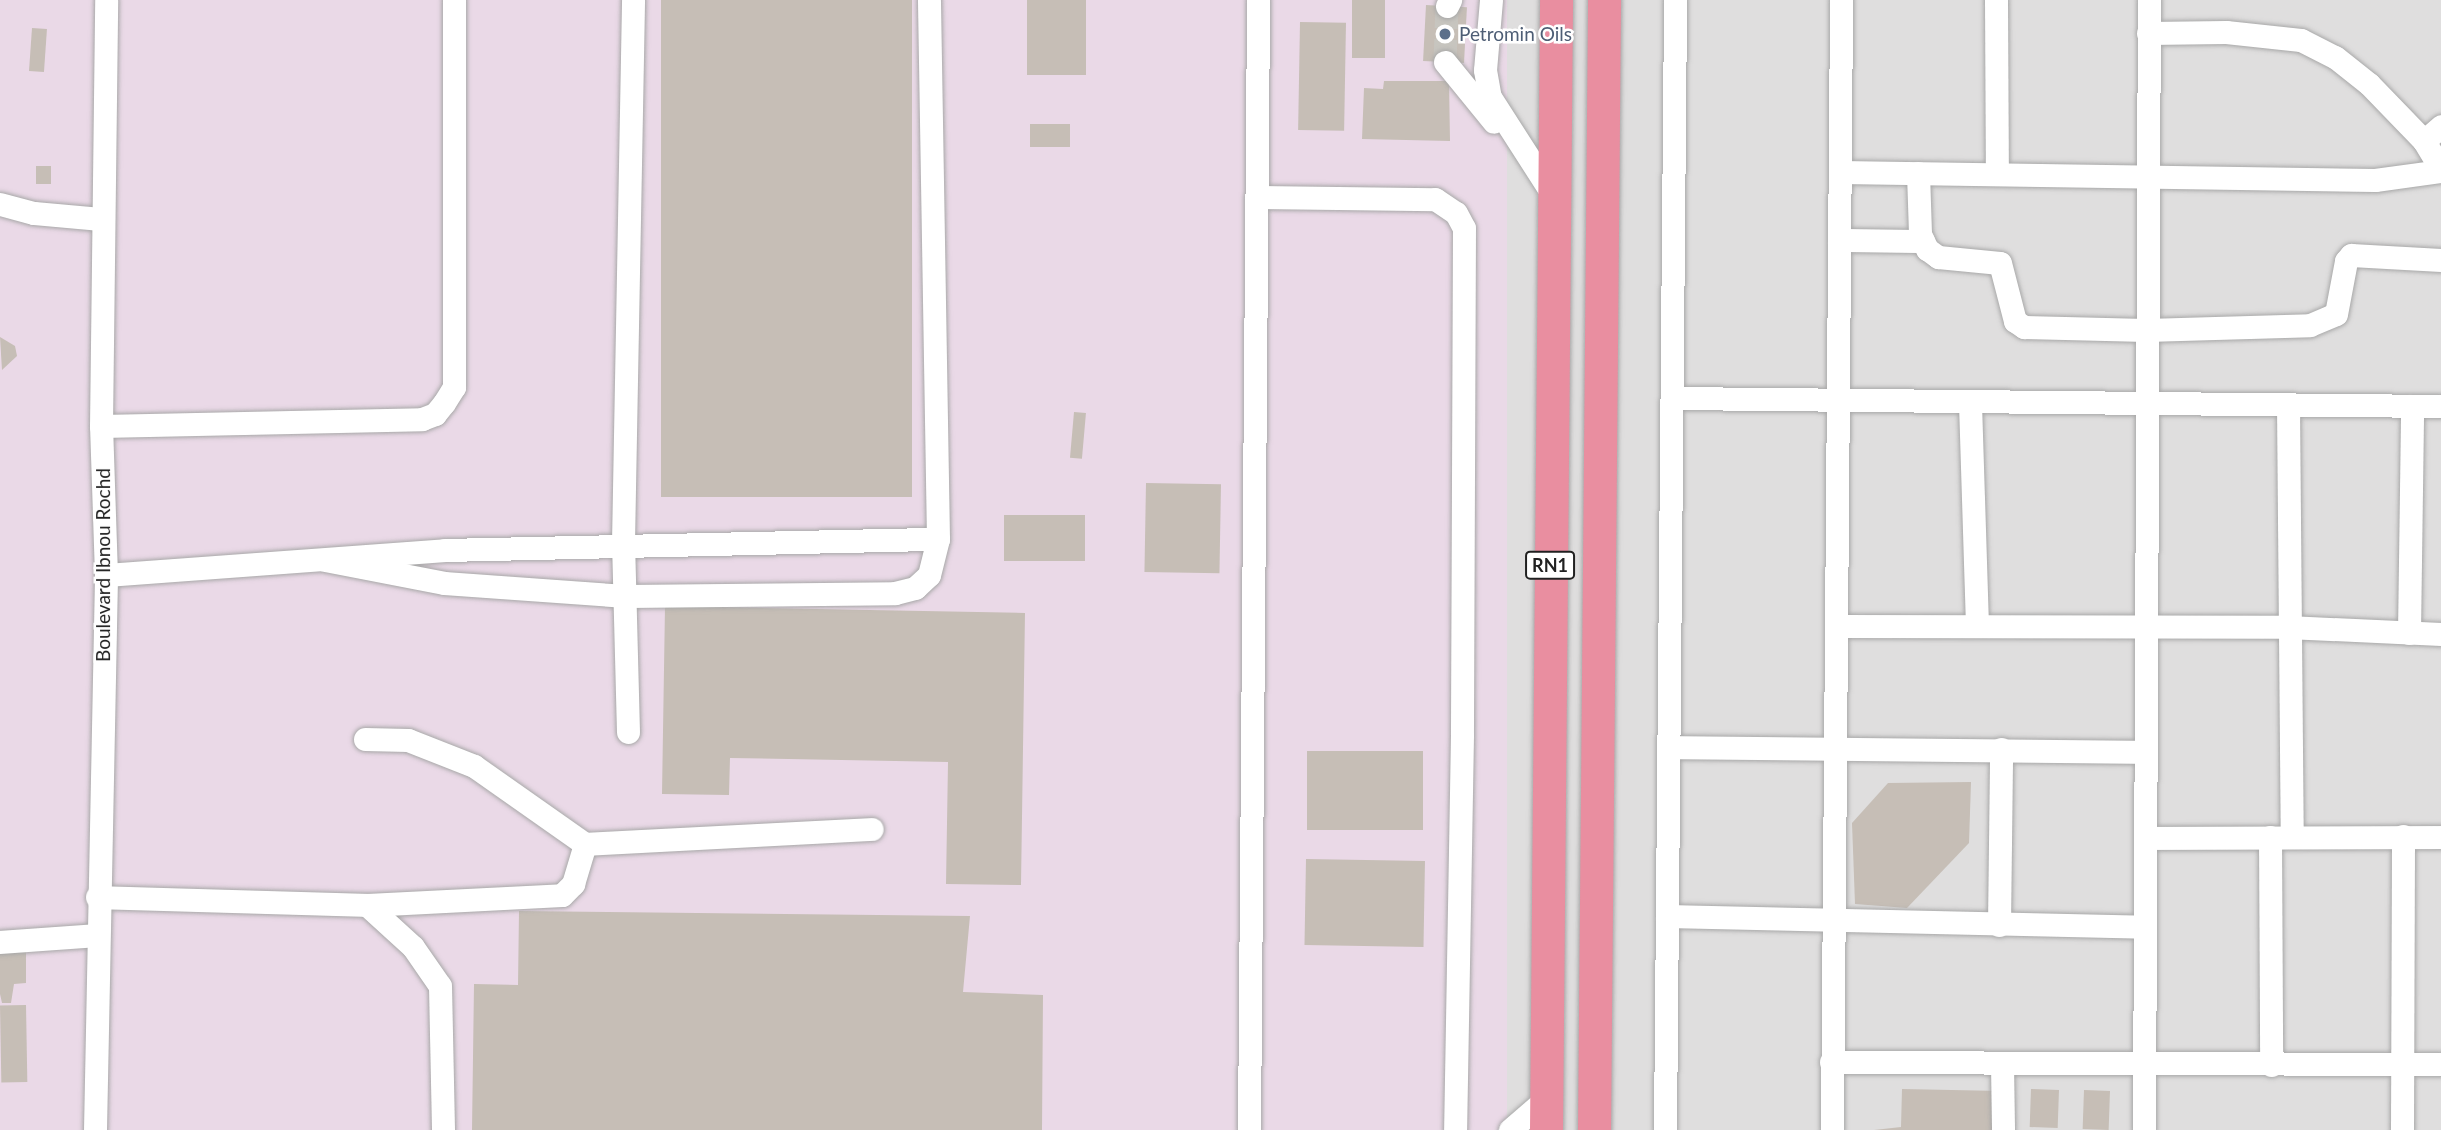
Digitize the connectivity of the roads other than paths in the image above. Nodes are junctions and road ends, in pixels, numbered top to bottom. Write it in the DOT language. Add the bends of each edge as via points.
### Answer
graph roads {
  1 [pos="106,0"];
  2 [pos="454,0"];
  3 [pos="634,0"];
  4 [pos="929,0"];
  5 [pos="1258,0"];
  6 [pos="1492,0"];
  7 [pos="1556,0"];
  8 [pos="1604,0"];
  9 [pos="1675,0"];
  10 [pos="1842,0"];
  11 [pos="1996,0"];
  12 [pos="2149,0"];
  13 [pos="2148,33"];
  14 [pos="1445,62"];
  15 [pos="2433,133"];
  16 [pos="1520,149"];
  17 [pos="2441,170"];
  18 [pos="1840,172"];
  19 [pos="1918,173"];
  20 [pos="1997,174"];
  21 [pos="2148,177"];
  22 [pos="1553,195"];
  23 [pos="1259,197"];
  24 [pos="0,204"];
  25 [pos="101,219"];
  26 [pos="1839,240"];
  27 [pos="1923,241"];
  28 [pos="2441,260"];
  29 [pos="2146,330"];
  30 [pos="1674,398"];
  31 [pos="1838,400"];
  32 [pos="2146,402"];
  33 [pos="1970,403"];
  34 [pos="2288,405"];
  35 [pos="2412,406"];
  36 [pos="2441,406"];
  37 [pos="101,426"];
  38 [pos="939,539"];
  39 [pos="623,543"];
  40 [pos="325,560"];
  41 [pos="106,575"];
  42 [pos="627,596"];
  43 [pos="1977,624"];
  44 [pos="1836,626"];
  45 [pos="2287,627"];
  46 [pos="2146,628"];
  47 [pos="2409,634"];
  48 [pos="2441,634"];
  49 [pos="628,732"];
  50 [pos="365,739"];
  51 [pos="1669,747"];
  52 [pos="1836,749"];
  53 [pos="2001,749"];
  54 [pos="2145,752"];
  55 [pos="872,829"];
  56 [pos="2403,836"];
  57 [pos="2281,837"];
  58 [pos="2441,837"];
  59 [pos="2146,838"];
  60 [pos="585,844"];
  61 [pos="97,897"];
  62 [pos="367,905"];
  63 [pos="1667,916"];
  64 [pos="1834,921"];
  65 [pos="1999,925"];
  66 [pos="2144,927"];
  67 [pos="97,935"];
  68 [pos="0,942"];
  69 [pos="1831,1062"];
  70 [pos="2002,1064"];
  71 [pos="2404,1064"];
  72 [pos="2441,1064"];
  73 [pos="2271,1065"];
  74 [pos="2144,1067"];
  75 [pos="1546,1114"];
  76 [pos="95,1130"];
  77 [pos="443,1130"];
  78 [pos="1249,1130"];
  79 [pos="1455,1130"];
  80 [pos="1510,1130"];
  81 [pos="1594,1130"];
  82 [pos="1665,1130"];
  83 [pos="1832,1130"];
  84 [pos="2003,1130"];
  85 [pos="2144,1130"];
  86 [pos="2402,1130"];
  1 -- 25 [label="street, Boulevard Ibnou Rochd"];
  2 -- 37 [label="street" via="454,387 435,414 422,419"];
  3 -- 39 [label="street"];
  4 -- 38 [label="street"];
  5 -- 23 [label="street"];
  6 -- 16 [label="street" via="1485,70 1490,97"];
  7 -- 22 [label="highway, RN1"];
  8 -- 81 [label="highway, RN1"];
  9 -- 30 [label="street"];
  10 -- 18 [label="street"];
  11 -- 20 [label="street"];
  12 -- 13 [label="street"];
  13 -- 15 [label="street" via="2227,32 2301,40 2335,57"];
  13 -- 21 [label="street"];
  14 -- 16 [label="street"];
  15 -- 17 [label="street"];
  16 -- 22 [label="street"];
  17 -- 21 [label="street" via="2375,180"];
  18 -- 19 [label="street"];
  18 -- 26 [label="street"];
  19 -- 20 [label="street"];
  19 -- 27 [label="street"];
  20 -- 21 [label="street"];
  21 -- 29 [label="street"];
  22 -- 75 [label="highway, RN1"];
  23 -- 78 [label="street"];
  23 -- 79 [label="street" via="1435,199 1456,213 1464,228"];
  24 -- 25 [label="street" via="34,213"];
  25 -- 37 [label="street, Boulevard Ibnou Rochd"];
  26 -- 27 [label="street"];
  26 -- 31 [label="street"];
  27 -- 29 [label="street" via="1938,257 2000,264 2015,321 2024,327"];
  28 -- 29 [label="street" via="2351,255 2346,261 2340,307 2327,322"];
  29 -- 32 [label="street"];
  30 -- 31 [label="street"];
  30 -- 51 [label="street"];
  31 -- 33 [label="street"];
  31 -- 44 [label="street"];
  32 -- 33 [label="street"];
  32 -- 34 [label="street"];
  32 -- 46 [label="street"];
  33 -- 43 [label="street"];
  34 -- 35 [label="street"];
  34 -- 45 [label="street"];
  35 -- 36 [label="street"];
  35 -- 47 [label="street"];
  37 -- 41 [label="street, Boulevard Ibnou Rochd"];
  38 -- 39 [label="street"];
  38 -- 42 [label="street" via="929,575 915,588 895,593"];
  39 -- 40 [label="street"];
  39 -- 42 [label="street"];
  40 -- 41 [label="street"];
  40 -- 42 [label="street" via="444,583"];
  41 -- 61 [label="street, Boulevard Ibnou Rochd"];
  42 -- 49 [label="street"];
  43 -- 44 [label="street"];
  43 -- 46 [label="street"];
  44 -- 52 [label="street"];
  45 -- 46 [label="street"];
  45 -- 47 [label="street"];
  45 -- 57 [label="street"];
  46 -- 54 [label="street"];
  47 -- 48 [label="street"];
  50 -- 60 [label="street" via="408,740 474,766"];
  51 -- 52 [label="street"];
  51 -- 63 [label="street"];
  52 -- 53 [label="street"];
  52 -- 64 [label="street"];
  53 -- 54 [label="street"];
  53 -- 65 [label="street"];
  54 -- 59 [label="street"];
  55 -- 60 [label="street"];
  56 -- 57 [label="street"];
  56 -- 58 [label="street"];
  56 -- 71 [label="street"];
  57 -- 59 [label="street"];
  57 -- 73 [label="street"];
  59 -- 66 [label="street"];
  60 -- 62 [label="street" via="572,884 562,895"];
  61 -- 62 [label="street"];
  61 -- 67 [label="street, Boulevard Ibnou Rochd"];
  62 -- 77 [label="street" via="413,947 440,986"];
  63 -- 64 [label="street"];
  63 -- 82 [label="street"];
  64 -- 65 [label="street"];
  64 -- 69 [label="street"];
  65 -- 66 [label="street"];
  66 -- 74 [label="street"];
  67 -- 68 [label="street"];
  67 -- 76 [label="street, Boulevard Ibnou Rochd"];
  69 -- 70 [label="street"];
  69 -- 83 [label="street"];
  70 -- 74 [label="street"];
  70 -- 84 [label="street"];
  71 -- 72 [label="street"];
  71 -- 73 [label="street"];
  71 -- 86 [label="street"];
  73 -- 74 [label="street"];
  74 -- 85 [label="street"];
  75 -- 80 [label="street"];
}
